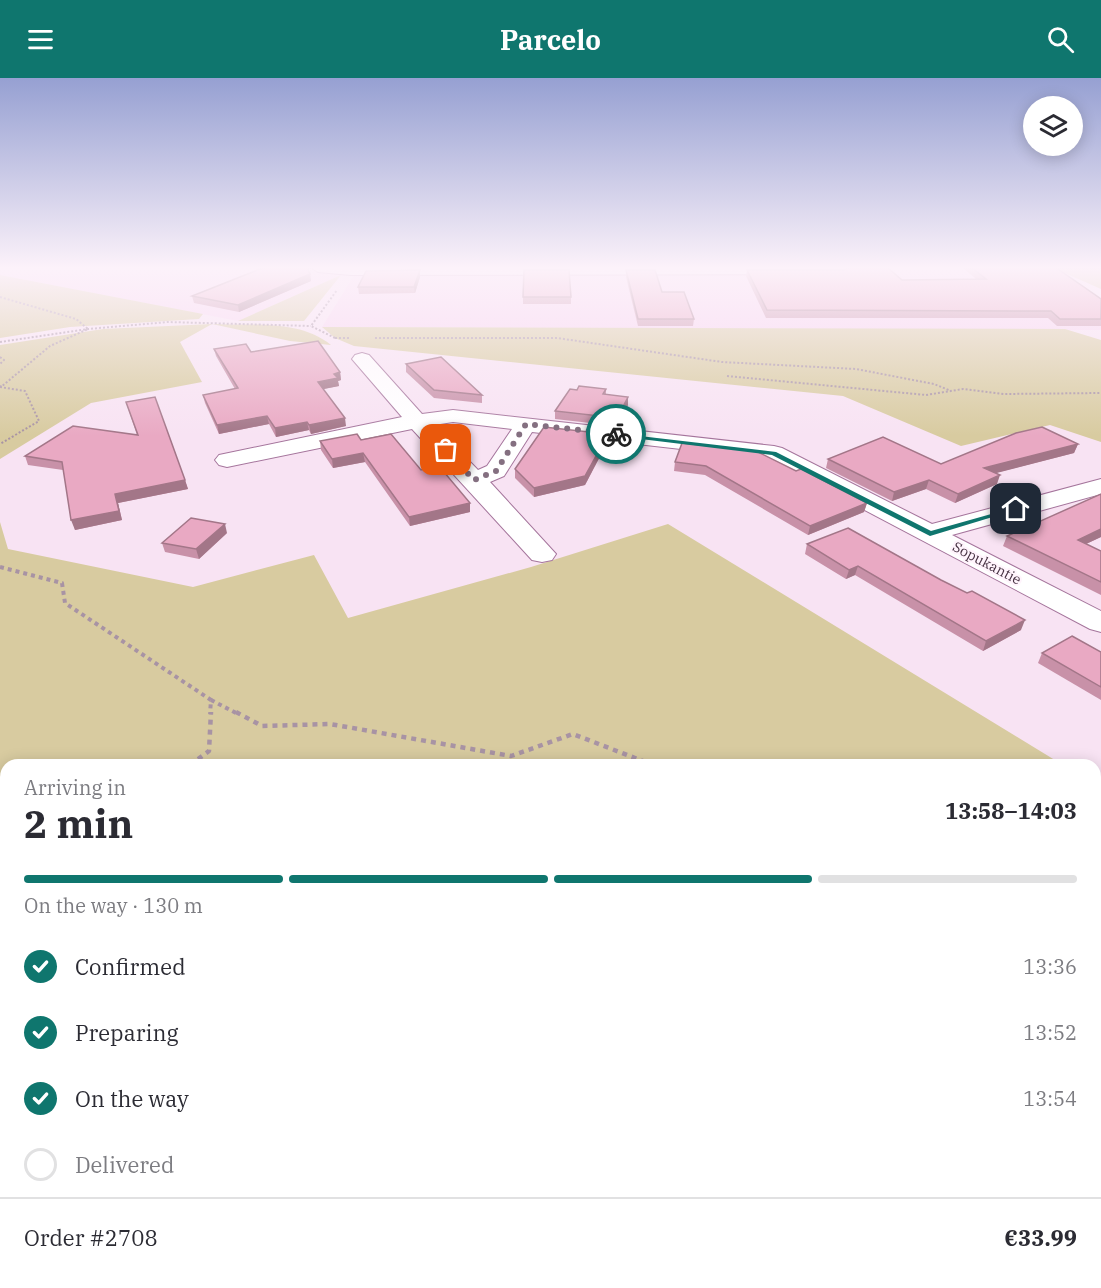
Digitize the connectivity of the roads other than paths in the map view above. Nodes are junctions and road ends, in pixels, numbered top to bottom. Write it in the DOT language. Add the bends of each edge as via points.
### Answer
graph roads {
  1 [pos="362,359"];
  2 [pos="417,421"];
  3 [pos="526,424"];
  4 [pos="227,460"];
  5 [pos="474,480"];
  6 [pos="1101,486"];
  7 [pos="930,533"];
  8 [pos="542,554"];
  9 [pos="1101,623"];
  1 -- 2 [label="street"];
  2 -- 3 [label="street, Sopukantie" via="453,416"];
  2 -- 4 [label="street, Sopukantie"];
  2 -- 5 [label="street"];
  3 -- 5 [label="street" via="496,471"];
  3 -- 7 [label="street, Sopukantie" via="774,453"];
  5 -- 8 [label="street"];
  6 -- 7 [label="street"];
  7 -- 9 [label="street, Sopukantie"];
}
